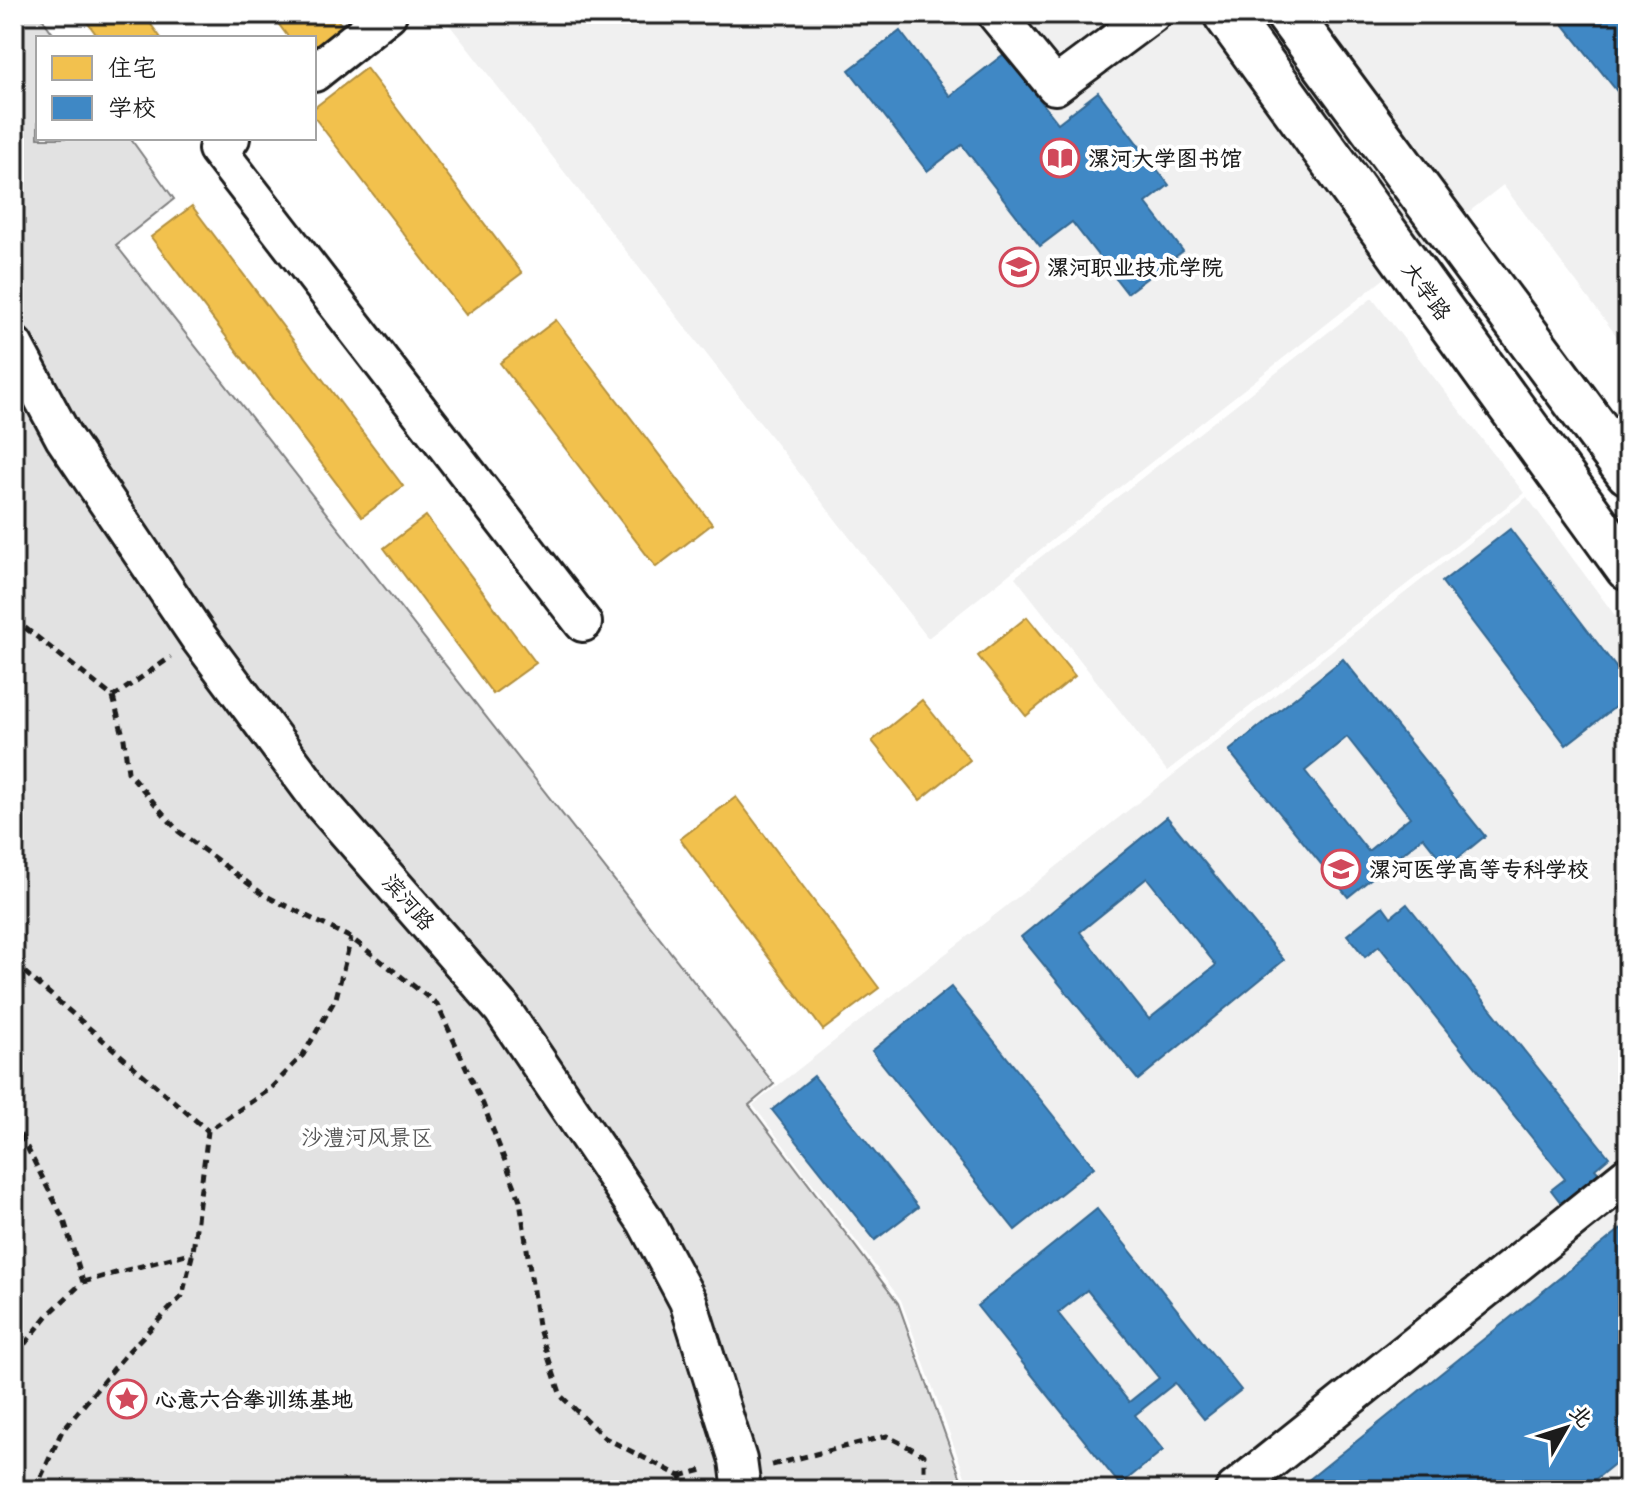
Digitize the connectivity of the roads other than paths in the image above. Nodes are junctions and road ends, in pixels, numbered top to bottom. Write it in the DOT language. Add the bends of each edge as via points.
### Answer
graph roads {
  1 [pos="388,14"];
  2 [pos="996,14"];
  3 [pos="1152,14"];
  4 [pos="1226,14"];
  5 [pos="1288,14"];
  6 [pos="316,71"];
  7 [pos="228,140"];
  8 [pos="14,345"];
  9 [pos="1628,472"];
  10 [pos="1628,568"];
  11 [pos="583,623"];
  12 [pos="1628,1175"];
  13 [pos="741,1482"];
  14 [pos="1234,1490"];
  1 -- 6 [label="street"];
  2 -- 3 [label="street" via="1055,86"];
  4 -- 10 [label="main road, 大学路"];
  5 -- 9 [label="main road"];
  7 -- 11 [label="street" via="217,149"];
  8 -- 13 [label="street, 滨河路" via="64,438 199,638 320,801 502,1009 646,1222 688,1301"];
  12 -- 14 [label="street"];
}
